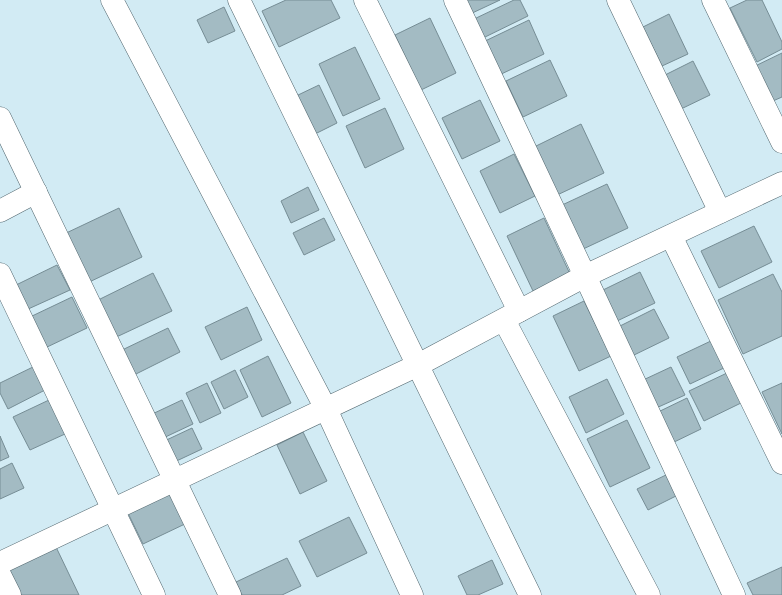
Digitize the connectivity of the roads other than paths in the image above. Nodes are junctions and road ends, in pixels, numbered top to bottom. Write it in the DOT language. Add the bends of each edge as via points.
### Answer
graph roads {
  1 [pos="112,0"];
  2 [pos="239,0"];
  3 [pos="365,0"];
  4 [pos="455,0"];
  5 [pos="618,0"];
  6 [pos="712,0"];
  7 [pos="0,118"];
  8 [pos="782,142"];
  9 [pos="782,183"];
  10 [pos="36,192"];
  11 [pos="0,211"];
  12 [pos="720,212"];
  13 [pos="671,236"];
  14 [pos="0,274"];
  15 [pos="585,276"];
  16 [pos="511,315"];
  17 [pos="418,365"];
  18 [pos="326,409"];
  19 [pos="782,463"];
  20 [pos="174,480"];
  21 [pos="112,509"];
  22 [pos="0,563"];
  23 [pos="0,575"];
  24 [pos="10,595"];
  25 [pos="154,595"];
  26 [pos="230,595"];
  27 [pos="412,595"];
  28 [pos="530,595"];
  29 [pos="649,595"];
  30 [pos="734,595"];
  1 -- 18 [label="street"];
  2 -- 17 [label="street"];
  3 -- 16 [label="street"];
  4 -- 15 [label="street"];
  5 -- 12 [label="street"];
  6 -- 8 [label="street"];
  7 -- 10 [label="street"];
  9 -- 12 [label="street"];
  10 -- 11 [label="street"];
  10 -- 20 [label="street"];
  12 -- 13 [label="street"];
  13 -- 15 [label="street"];
  13 -- 19 [label="street"];
  14 -- 21 [label="street"];
  15 -- 16 [label="street"];
  15 -- 30 [label="street"];
  16 -- 17 [label="street"];
  16 -- 29 [label="street"];
  17 -- 18 [label="street"];
  17 -- 28 [label="street"];
  18 -- 20 [label="street"];
  18 -- 27 [label="street"];
  20 -- 21 [label="street"];
  20 -- 26 [label="street"];
  21 -- 22 [label="street"];
  21 -- 25 [label="street"];
  23 -- 24 [label="street"];
}
